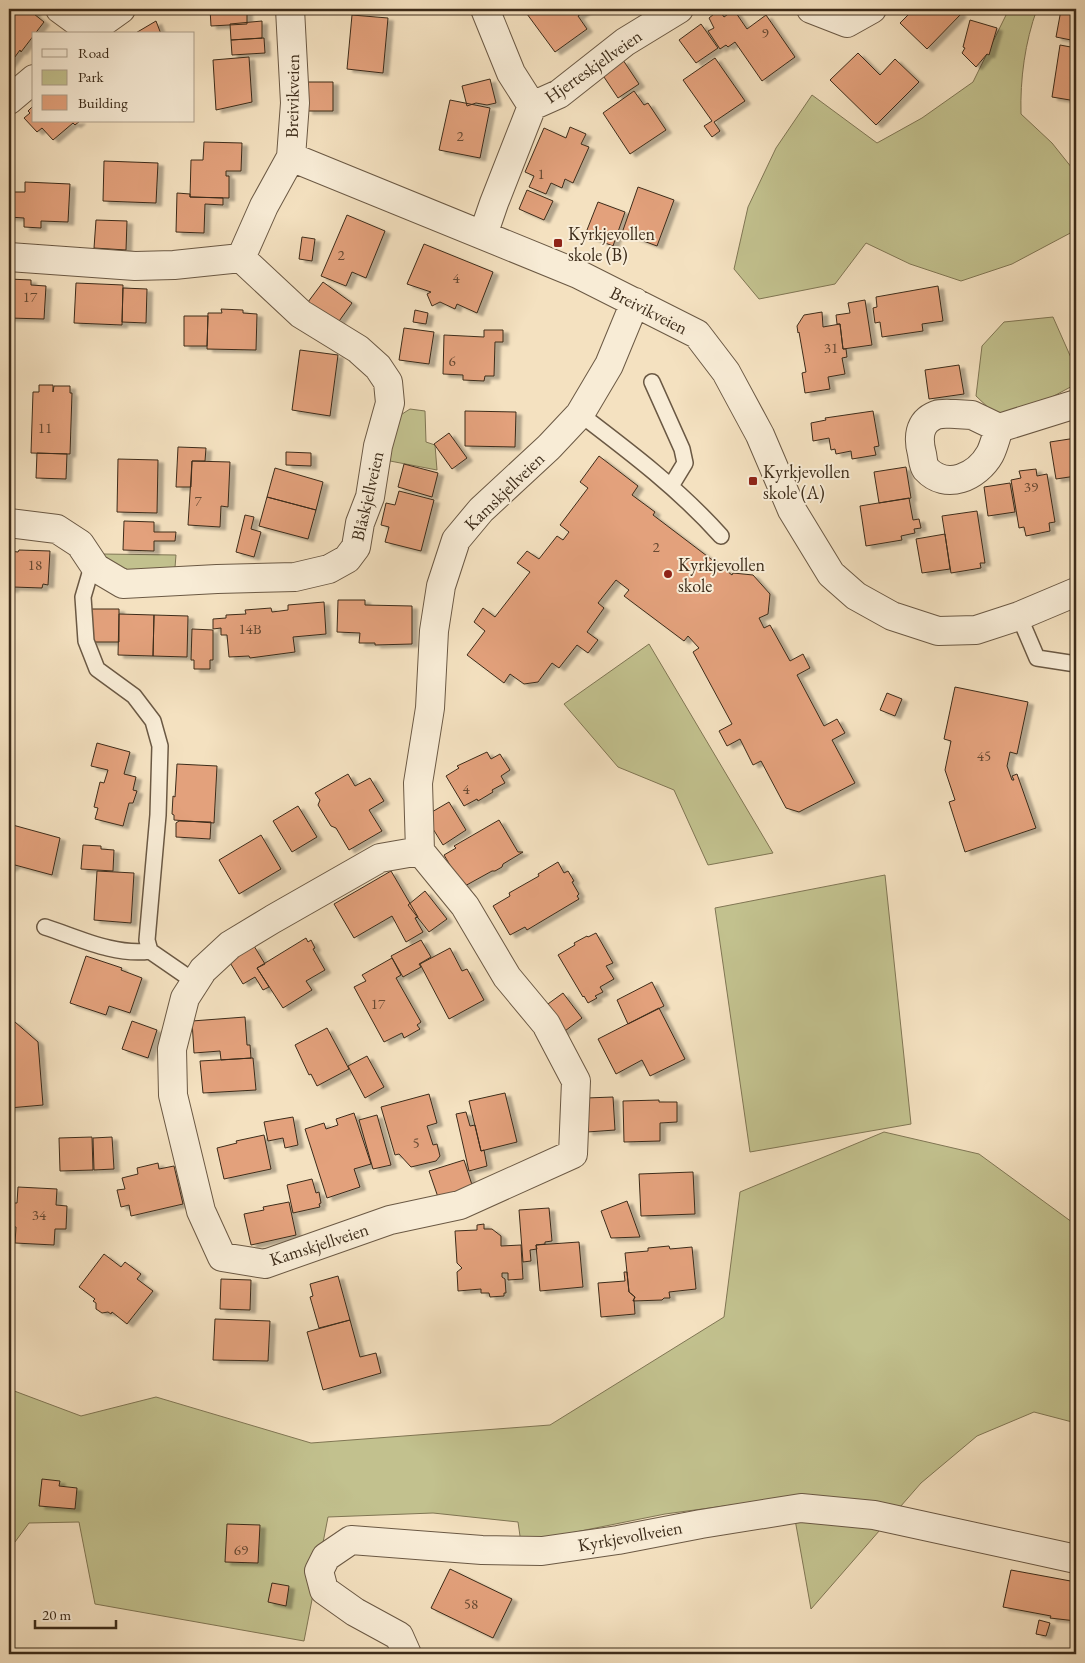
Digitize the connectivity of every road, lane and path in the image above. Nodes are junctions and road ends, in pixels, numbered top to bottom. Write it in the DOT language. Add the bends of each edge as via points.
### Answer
graph roads {
  1 [pos="60,9"];
  2 [pos="121,9"];
  3 [pos="290,9"];
  4 [pos="485,9"];
  5 [pos="679,9"];
  6 [pos="811,9"];
  7 [pos="872,9"];
  8 [pos="88,32"];
  9 [pos="32,80"];
  10 [pos="9,100"];
  11 [pos="532,106"];
  12 [pos="291,157"];
  13 [pos="483,235"];
  14 [pos="9,256"];
  15 [pos="240,258"];
  16 [pos="635,302"];
  17 [pos="652,382"];
  18 [pos="1076,404"];
  19 [pos="580,414"];
  20 [pos="999,428"];
  21 [pos="671,486"];
  22 [pos="9,523"];
  23 [pos="721,536"];
  24 [pos="93,563"];
  25 [pos="1076,592"];
  26 [pos="1019,616"];
  27 [pos="1076,664"];
  28 [pos="420,851"];
  29 [pos="46,927"];
  30 [pos="150,951"];
  31 [pos="195,982"];
  32 [pos="1076,1559"];
  33 [pos="407,1654"];
  1 -- 8 [label="street"];
  2 -- 8 [label="street"];
  3 -- 12 [label="street, Breivikveien" via="295,103"];
  4 -- 11 [label="street, Hjerteskjellveien" via="511,73"];
  5 -- 11 [label="street, Hjerteskjellveien" via="625,42 558,94"];
  6 -- 7 [label="street" via="847,23"];
  9 -- 10 [label="street"];
  11 -- 13 [label="street, Hjerteskjellveien"];
  12 -- 13 [label="street, Breivikveien"];
  12 -- 15 [label="street"];
  13 -- 16 [label="street, Breivikveien" via="578,274"];
  14 -- 15 [label="street" via="135,266"];
  15 -- 24 [label="street, Blåskjellveien" via="301,314 358,349 378,367 388,382 390,403 356,547 347,559 329,569 296,577 123,584"];
  16 -- 19 [label="street, Kamskjellveien" via="609,365"];
  16 -- 26 [label="street, Breivikveien" via="697,334 726,372 760,434 792,510 831,574 856,596 892,616 938,631 976,630"];
  17 -- 21 [label="lane" via="682,449 685,463"];
  18 -- 20 [label="street"];
  19 -- 21 [label="lane"];
  19 -- 28 [label="street, Kamskjellveien" via="549,448 481,510 456,540 441,586 434,631 430,708 418,783"];
  21 -- 23 [label="lane"];
  22 -- 24 [label="street, Blåskjellveien" via="57,529 80,544"];
  24 -- 30 [label="lane" via="83,597 86,641 97,669 134,696 153,721 160,746 158,815 147,940"];
  25 -- 26 [label="street, Breivikveien"];
  26 -- 27 [label="lane" via="1037,658"];
  28 -- 31 [label="street, Kamskjellveien" via="380,858 273,919 230,945"];
  28 -- 31 [label="street, Kamskjellveien" via="465,906 507,976 546,1024 576,1080 573,1154 460,1205 390,1220 265,1264 222,1257 201,1211 173,1095 172,1049 185,998"];
  29 -- 30 [label="lane" via="114,949 137,953"];
  30 -- 31 [label="lane"];
  32 -- 33 [label="street, Kyrkjevollveien" via="874,1515 802,1508 542,1550 482,1550 350,1540 326,1557 322,1564 319,1571 324,1590 399,1636"];
}
